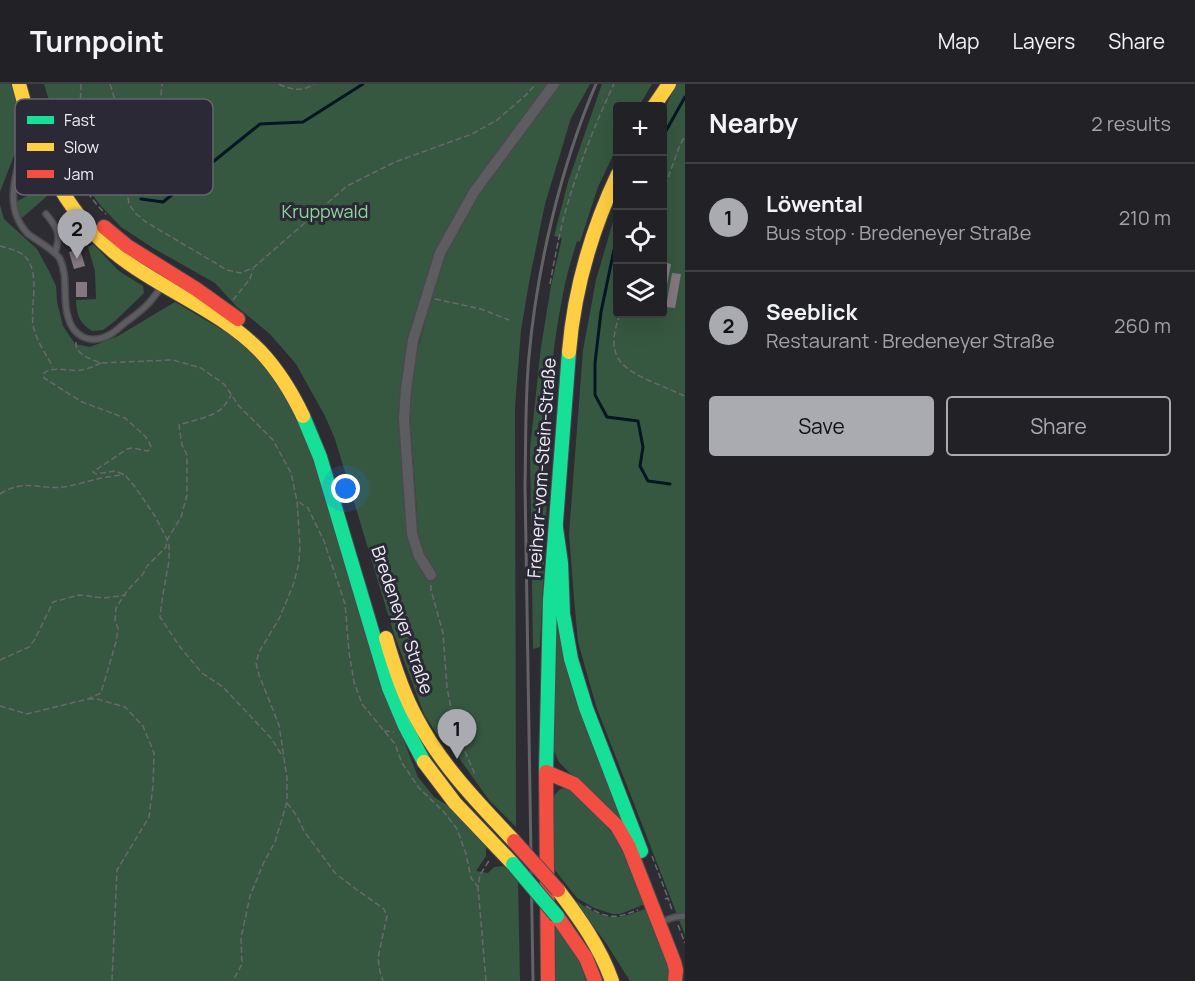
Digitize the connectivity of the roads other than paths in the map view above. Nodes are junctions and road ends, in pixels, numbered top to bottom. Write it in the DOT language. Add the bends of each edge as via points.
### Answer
graph roads {
  1 [pos="19,84"];
  2 [pos="29,84"];
  3 [pos="554,84"];
  4 [pos="669,84"];
  5 [pos="23,99"];
  6 [pos="34,99"];
  7 [pos="657,102"];
  8 [pos="15,168"];
  9 [pos="613,185"];
  10 [pos="66,195"];
  11 [pos="78,195"];
  12 [pos="46,214"];
  13 [pos="55,253"];
  14 [pos="167,279"];
  15 [pos="556,528"];
  16 [pos="431,575"];
  17 [pos="546,772"];
  18 [pos="685,916"];
  19 [pos="667,919"];
  20 [pos="685,969"];
  21 [pos="611,975"];
  22 [pos="548,981"];
  23 [pos="595,981"];
  24 [pos="620,981"];
  25 [pos="675,981"];
  1 -- 5 [label="main road, Bredeneyer Straße"];
  2 -- 6 [label="main road, Bredeneyer Straße"];
  3 -- 16 [label="street" via="474,192 440,254 413,340 404,418 412,534"];
  4 -- 7 [label="main road"];
  8 -- 13 [label="lane" via="7,193 13,218 22,230"];
  9 -- 15 [label="main road, Freiherr-vom-Stein-Straße" via="592,243 570,342"];
  10 -- 14 [label="main road, Bredeneyer Straße" via="86,225 108,247 130,265"];
  11 -- 14 [label="main road, Bredeneyer Straße" via="113,236"];
  12 -- 13 [label="lane" via="56,225"];
  13 -- 14 [label="lane" via="64,276 67,314 73,329 77,335 90,339 112,334 147,305"];
  14 -- 21 [label="main road, Bredeneyer Straße, bridge" via="249,327 288,368 304,393 329,453 390,650 424,731 448,767 558,890 587,928"];
  14 -- 23 [label="main road, Bredeneyer Straße, bridge" via="243,335 280,375 320,457 386,677 416,748 439,783 557,915 586,958"];
  15 -- 17 [label="main road, Freiherr-vom-Stein-Straße" via="550,600"];
  15 -- 19 [label="main road" via="571,659"];
  17 -- 19 [label="main road" via="574,784 617,826"];
  17 -- 22 [label="main road, Freiherr-vom-Stein-Straße"];
  18 -- 19 [label="lane"];
  19 -- 20 [label="main road"];
  19 -- 25 [label="main road"];
  21 -- 24 [label="main road, Bredeneyer Straße"];
}
